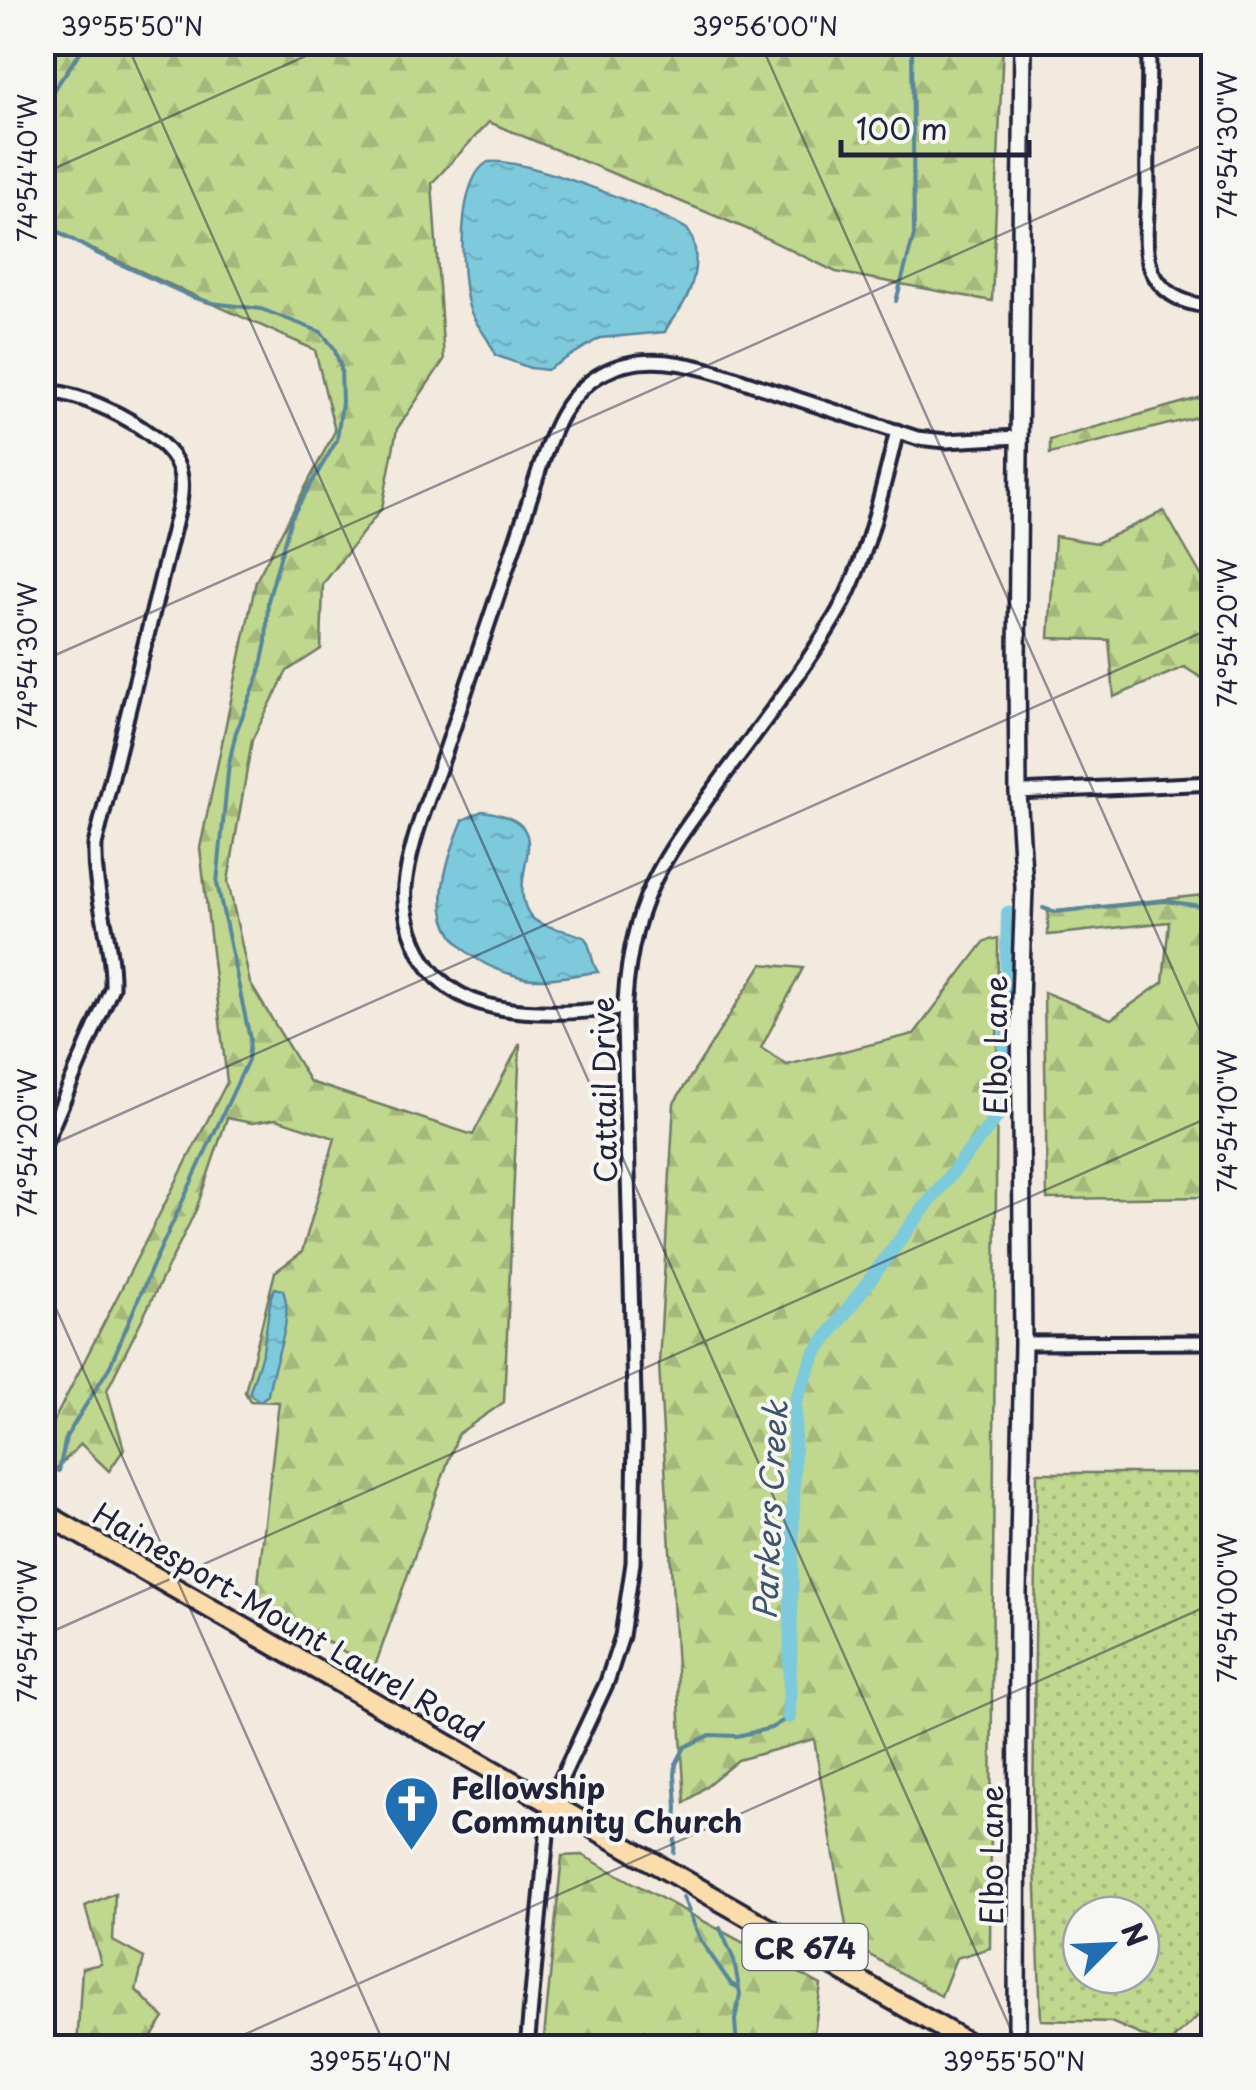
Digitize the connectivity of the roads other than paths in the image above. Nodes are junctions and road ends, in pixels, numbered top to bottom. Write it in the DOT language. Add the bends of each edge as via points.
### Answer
graph roads {
  1 [pos="1022,42"];
  2 [pos="1149,42"];
  3 [pos="1214,306"];
  4 [pos="42,391"];
  5 [pos="897,432"];
  6 [pos="1018,438"];
  7 [pos="1214,783"];
  8 [pos="1018,792"];
  9 [pos="624,1008"];
  10 [pos="42,1150"];
  11 [pos="1214,1342"];
  12 [pos="1023,1343"];
  13 [pos="42,1512"];
  14 [pos="550,1803"];
  15 [pos="527,2048"];
  16 [pos="977,2048"];
  17 [pos="1017,2048"];
  1 -- 6 [label="street, Elbo Lane"];
  2 -- 3 [label="street" via="1150,264 1174,296"];
  4 -- 10 [label="street" via="87,400 151,434 172,455 181,482 178,516 94,845 112,987"];
  5 -- 6 [label="street" via="946,441"];
  5 -- 9 [label="street, Cattail Drive" via="844,601 652,884 634,940"];
  5 -- 9 [label="street" via="667,360 630,363 598,376 572,400 554,431 415,842 404,899 427,966 466,998 513,1010"];
  6 -- 8 [label="street, Elbo Lane"];
  7 -- 8 [label="street"];
  8 -- 12 [label="street, Elbo Lane" via="1024,888"];
  9 -- 14 [label="street, Cattail Drive" via="634,1563 607,1682"];
  11 -- 12 [label="street"];
  12 -- 17 [label="street, Elbo Lane"];
  13 -- 14 [label="main road, Hainesport-Mount Laurel Road / CR 674"];
  14 -- 15 [label="street, Cattail Drive"];
  14 -- 16 [label="main road, Hainesport-Mount Laurel Road / CR 674"];
}
